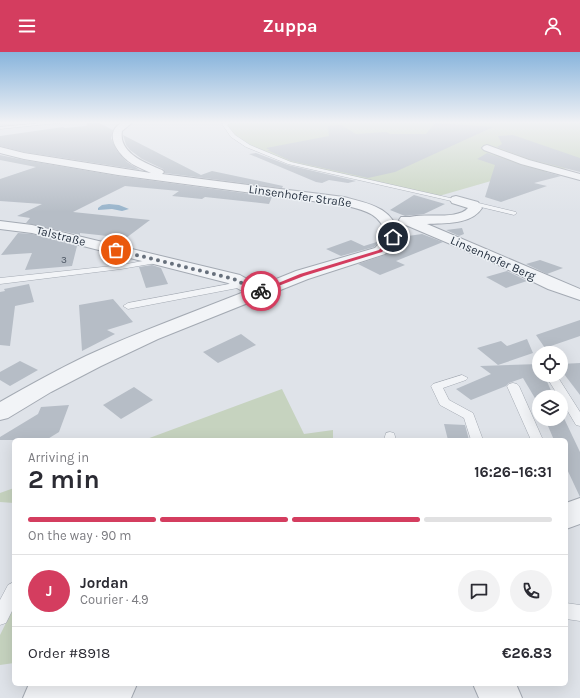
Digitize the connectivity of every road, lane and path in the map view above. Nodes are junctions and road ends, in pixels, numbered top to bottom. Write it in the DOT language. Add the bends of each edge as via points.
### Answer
graph roads {
  1 [pos="9,152"];
  2 [pos="127,152"];
  3 [pos="263,152"];
  4 [pos="498,152"];
  5 [pos="161,177"];
  6 [pos="580,177"];
  7 [pos="460,201"];
  8 [pos="514,213"];
  9 [pos="387,220"];
  10 [pos="406,220"];
  11 [pos="0,225"];
  12 [pos="159,260"];
  13 [pos="0,281"];
  14 [pos="251,288"];
  15 [pos="580,295"];
  16 [pos="128,306"];
  17 [pos="462,378"];
  18 [pos="555,382"];
  19 [pos="513,386"];
  20 [pos="0,412"];
  21 [pos="580,422"];
  22 [pos="476,438"];
  23 [pos="537,438"];
  24 [pos="12,594"];
  25 [pos="568,610"];
  26 [pos="580,613"];
  27 [pos="0,617"];
  28 [pos="107,686"];
  29 [pos="493,686"];
  30 [pos="43,698"];
  31 [pos="502,698"];
  1 -- 5 [label="street, Linsenhofer Straße"];
  2 -- 5 [label="street" via="137,162 162,174"];
  3 -- 7 [label="lane" via="311,168"];
  4 -- 6 [label="street"];
  5 -- 9 [label="street, Linsenhofer Straße" via="344,201 372,210"];
  7 -- 8 [label="lane"];
  7 -- 10 [label="street, Linsenhofer Berg" via="473,205 476,208 474,212 448,219"];
  9 -- 10 [label="street, Linsenhofer Berg"];
  9 -- 14 [label="street" via="392,227 393,237 380,251"];
  10 -- 15 [label="street, Linsenhofer Berg"];
  11 -- 12 [label="street, Talstraße" via="32,229"];
  12 -- 13 [label="lane"];
  12 -- 14 [label="street, Talstraße" via="234,279"];
  14 -- 16 [label="lane"];
  14 -- 20 [label="street" via="93,361"];
  17 -- 22 [label="lane" via="437,386 444,402 469,416"];
  18 -- 21 [label="lane"];
  19 -- 23 [label="lane"];
  24 -- 27 [label="lane"];
  25 -- 26 [label="lane"];
  28 -- 30 [label="street"];
  29 -- 31 [label="street"];
}
